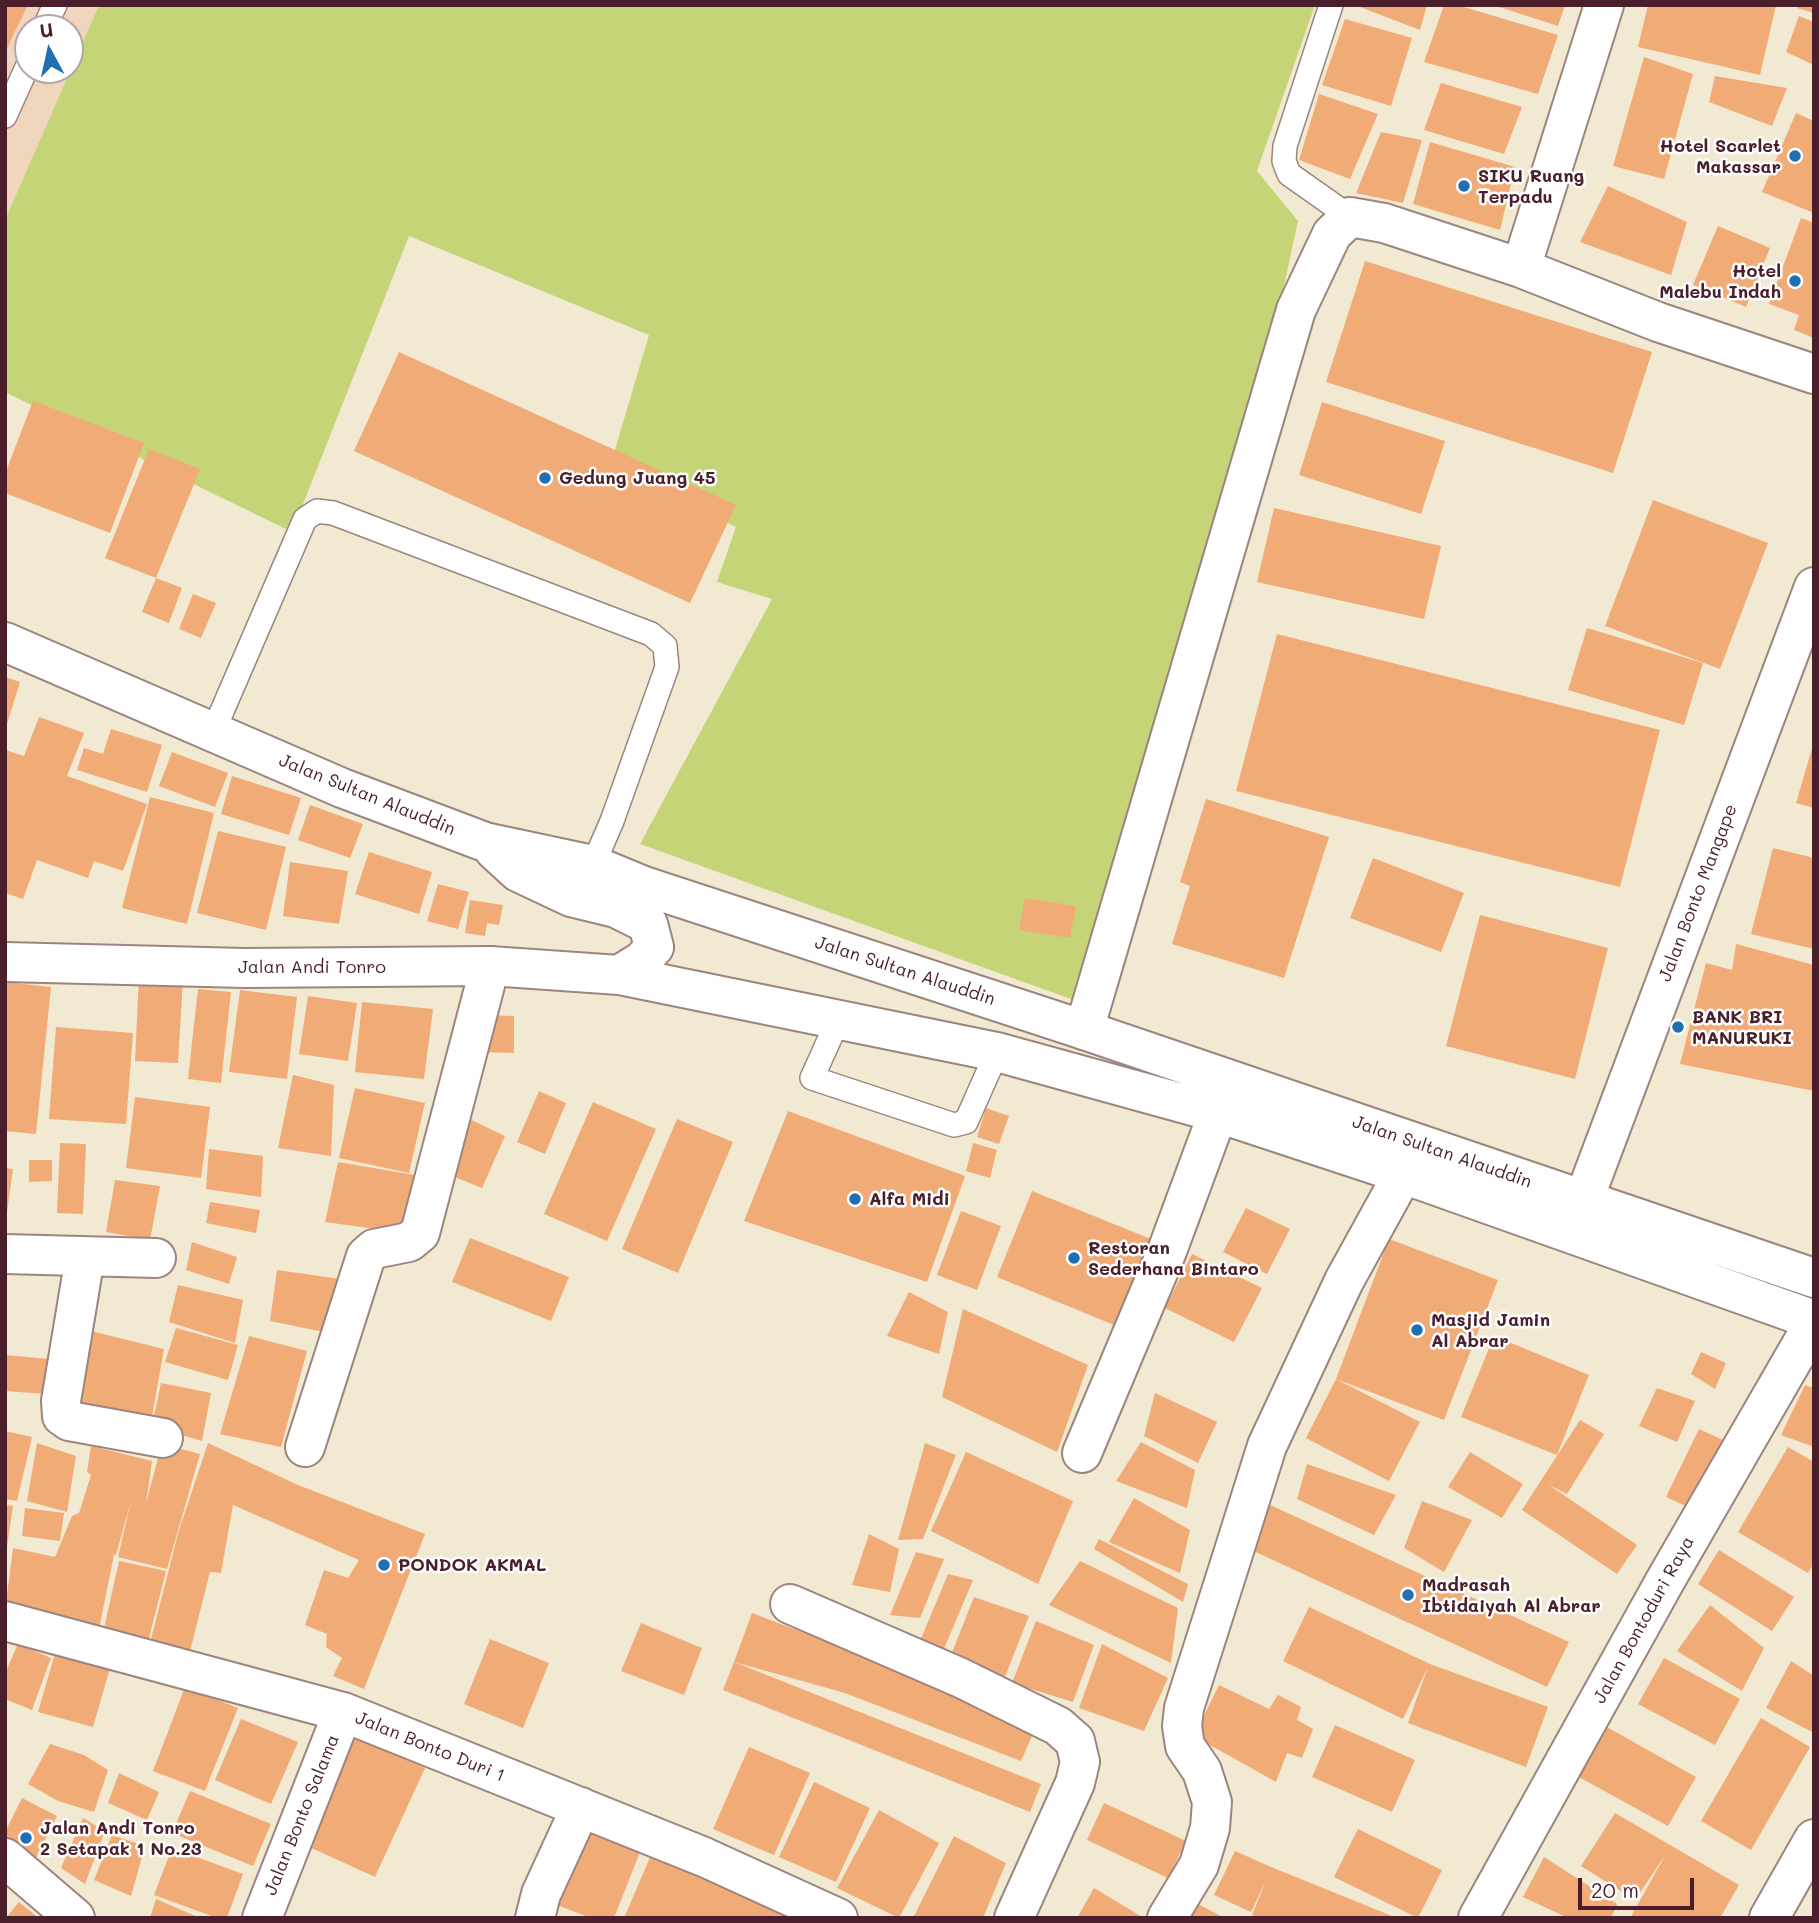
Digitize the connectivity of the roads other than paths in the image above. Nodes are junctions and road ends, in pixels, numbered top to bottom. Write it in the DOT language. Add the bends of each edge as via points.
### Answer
graph roads {
  1 [pos="1331,5"];
  2 [pos="1604,5"];
  3 [pos="19,84"];
  4 [pos="6,111"];
  5 [pos="1350,217"];
  6 [pos="1521,268"];
  7 [pos="1814,374"];
  8 [pos="1814,587"];
  9 [pos="5,642"];
  10 [pos="213,732"];
  11 [pos="485,842"];
  12 [pos="593,865"];
  13 [pos="5,962"];
  14 [pos="490,966"];
  15 [pos="618,975"];
  16 [pos="834,1030"];
  17 [pos="1084,1030"];
  18 [pos="992,1061"];
  19 [pos="1218,1114"];
  20 [pos="1403,1174"];
  21 [pos="1591,1178"];
  22 [pos="5,1254"];
  23 [pos="85,1257"];
  24 [pos="156,1258"];
  25 [pos="1814,1278"];
  26 [pos="1814,1322"];
  27 [pos="163,1438"];
  28 [pos="306,1447"];
  29 [pos="1082,1453"];
  30 [pos="790,1604"];
  31 [pos="5,1621"];
  32 [pos="343,1712"];
  33 [pos="581,1807"];
  34 [pos="1814,1839"];
  35 [pos="5,1858"];
  36 [pos="1781,1914"];
  37 [pos="75,1918"];
  38 [pos="262,1918"];
  39 [pos="535,1918"];
  40 [pos="838,1918"];
  41 [pos="1014,1918"];
  42 [pos="1167,1918"];
  43 [pos="1478,1918"];
  1 -- 5 [label="lane" via="1284,161 1289,174"];
  2 -- 6 [label="street"];
  3 -- 4 [label="lane"];
  5 -- 6 [label="street" via="1384,223"];
  5 -- 17 [label="street" via="1332,234 1296,310"];
  6 -- 7 [label="street" via="1658,322"];
  8 -- 21 [label="street, Jalan Bonto Mangape"];
  9 -- 10 [label="street, Jalan Sultan Alauddin"];
  10 -- 11 [label="street, Jalan Sultan Alauddin" via="342,788"];
  10 -- 12 [label="lane" via="305,519 317,511 332,513 652,634 666,646 667,667"];
  11 -- 12 [label="street, Jalan Sultan Alauddin"];
  11 -- 15 [label="street" via="518,872 571,897 616,908 648,924 654,947 643,960"];
  12 -- 17 [label="street, Jalan Sultan Alauddin" via="644,886"];
  13 -- 14 [label="street, Jalan Andi Tonro" via="244,968"];
  14 -- 15 [label="street, Jalan Andi Tonro"];
  14 -- 28 [label="street" via="420,1233 415,1239 366,1256"];
  15 -- 16 [label="street, Jalan Sultan Alauddin"];
  16 -- 18 [label="street, Jalan Sultan Alauddin"];
  16 -- 18 [label="lane" via="811,1074 816,1082 954,1125 966,1122"];
  17 -- 21 [label="street, Jalan Sultan Alauddin"];
  18 -- 19 [label="street, Jalan Sultan Alauddin"];
  19 -- 20 [label="street, Jalan Sultan Alauddin"];
  19 -- 29 [label="street" via="1167,1251"];
  20 -- 26 [label="street, Jalan Sultan Alauddin"];
  20 -- 42 [label="street" via="1344,1281 1267,1446 1240,1530 1182,1726 1185,1746 1202,1771 1212,1802 1210,1828 1199,1865"];
  21 -- 25 [label="street, Jalan Sultan Alauddin"];
  22 -- 23 [label="street"];
  23 -- 24 [label="street"];
  23 -- 27 [label="street" via="62,1416"];
  26 -- 43 [label="street, Jalan Bontoduri Raya"];
  30 -- 41 [label="street" via="961,1678 1058,1726 1075,1741 1080,1762 1075,1783"];
  31 -- 32 [label="street, Jalan Bonto Duri 1"];
  32 -- 33 [label="street, Jalan Bonto Duri 1"];
  32 -- 38 [label="street, Jalan Bonto Salama"];
  33 -- 39 [label="street" via="541,1894"];
  33 -- 40 [label="street, Jalan Bonto Duri 1"];
  34 -- 36 [label="street"];
  35 -- 37 [label="street"];
}
